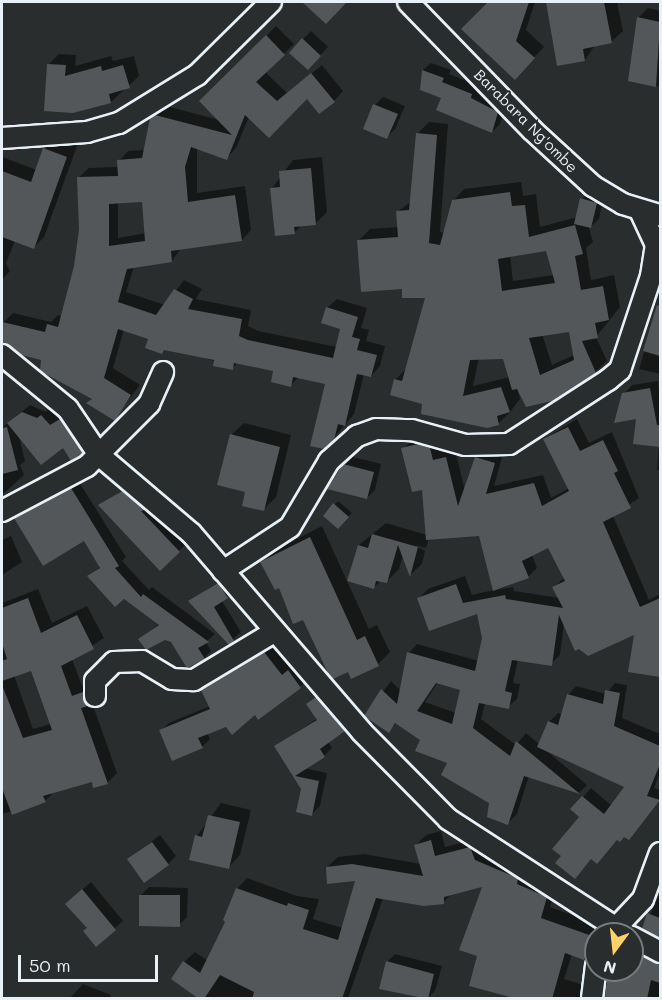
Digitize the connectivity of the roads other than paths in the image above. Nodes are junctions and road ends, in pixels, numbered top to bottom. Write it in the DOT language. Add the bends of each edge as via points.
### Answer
graph roads {
  1 [pos="271,2"];
  2 [pos="408,2"];
  3 [pos="2,138"];
  4 [pos="640,211"];
  5 [pos="660,215"];
  6 [pos="2,355"];
  7 [pos="163,372"];
  8 [pos="99,455"];
  9 [pos="2,511"];
  10 [pos="223,571"];
  11 [pos="274,632"];
  12 [pos="95,696"];
  13 [pos="660,853"];
  14 [pos="601,922"];
  15 [pos="624,922"];
  16 [pos="644,944"];
  17 [pos="660,952"];
  18 [pos="594,982"];
  19 [pos="592,999"];
  1 -- 3 [label="street" via="197,75 119,123 87,132"];
  2 -- 4 [label="street, Barabara Ng'ombe" via="532,130 593,186"];
  4 -- 5 [label="street, Barabara Ng'ombe"];
  4 -- 10 [label="street" via="656,245 651,276 620,369 608,380 509,444 465,445 412,430 376,429 357,436 329,461 290,527"];
  6 -- 8 [label="street" via="68,409"];
  7 -- 8 [label="street" via="149,404"];
  8 -- 9 [label="street" via="67,477"];
  8 -- 10 [label="street" via="191,533"];
  10 -- 11 [label="street"];
  11 -- 12 [label="street" via="194,680 172,679 142,661 114,662 95,681"];
  11 -- 14 [label="street" via="362,732 448,819"];
  13 -- 15 [label="street" via="643,898"];
  16 -- 17 [label="street"];
  18 -- 19 [label="street"];
}
